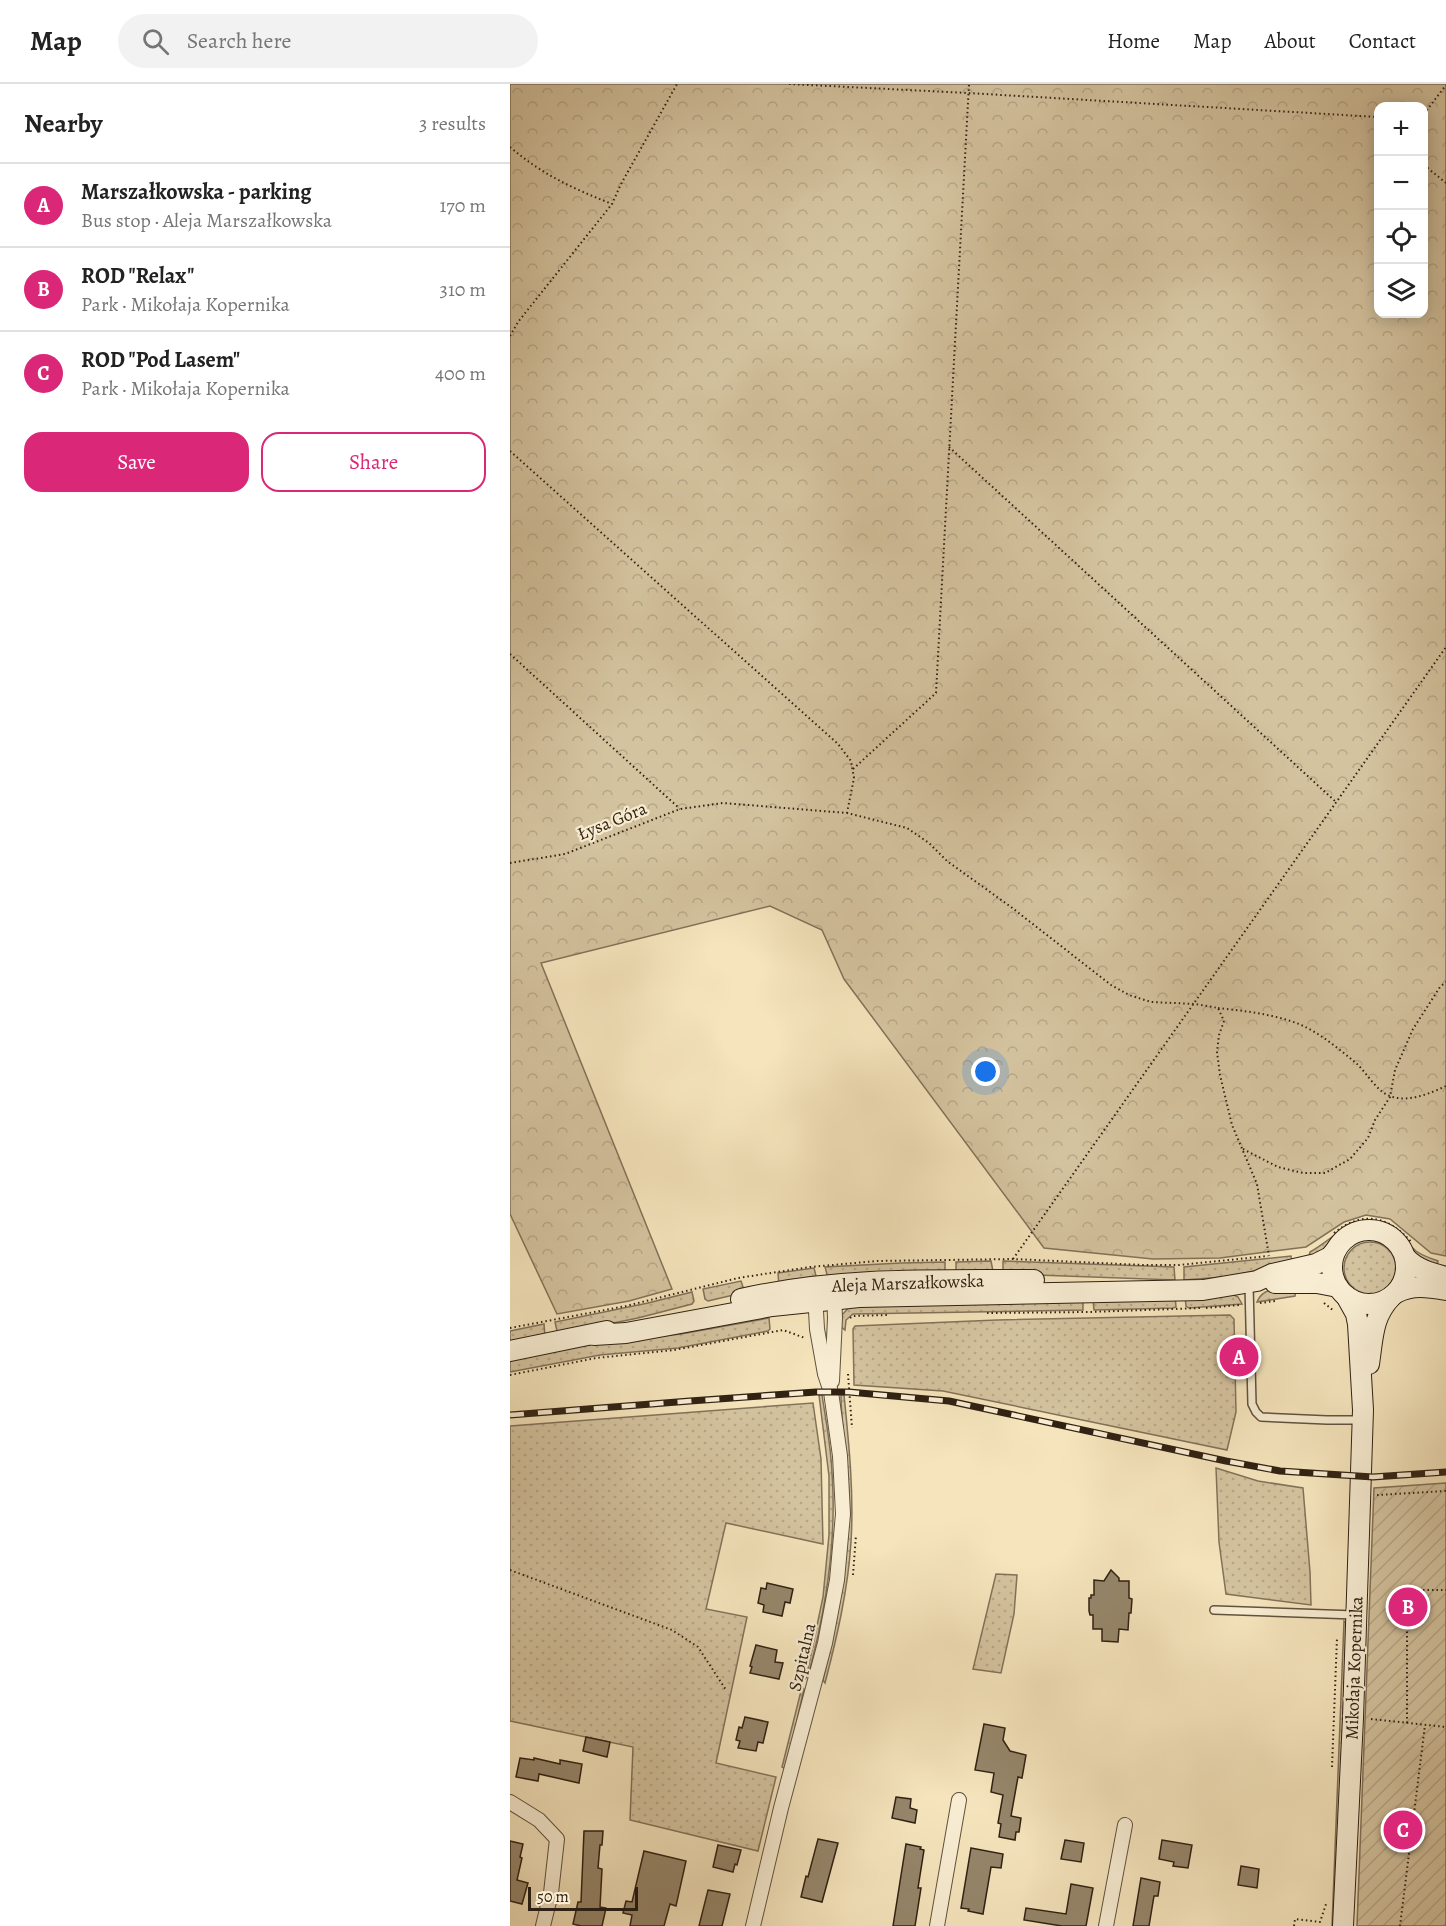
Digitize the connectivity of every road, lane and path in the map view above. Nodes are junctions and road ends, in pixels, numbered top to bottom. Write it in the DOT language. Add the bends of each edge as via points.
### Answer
graph roads {
  1 [pos="677,84"];
  2 [pos="789,84"];
  3 [pos="969,84"];
  4 [pos="1446,85"];
  5 [pos="968,93"];
  6 [pos="1428,109"];
  7 [pos="1374,117"];
  8 [pos="510,147"];
  9 [pos="1428,168"];
  10 [pos="1446,183"];
  11 [pos="612,204"];
  12 [pos="510,336"];
  13 [pos="949,447"];
  14 [pos="510,451"];
  15 [pos="1446,647"];
  16 [pos="510,654"];
  17 [pos="853,769"];
  18 [pos="1336,802"];
  19 [pos="680,809"];
  20 [pos="847,813"];
  21 [pos="510,863"];
  22 [pos="1446,982"];
  23 [pos="1195,1004"];
  24 [pos="1218,1008"];
  25 [pos="1446,1086"];
  26 [pos="1390,1097"];
  27 [pos="1243,1149"];
  28 [pos="1336,1250"];
  29 [pos="1270,1256"];
  30 [pos="1406,1258"];
  31 [pos="1013,1259"];
  32 [pos="1446,1277"];
  33 [pos="1253,1281"];
  34 [pos="1446,1290"];
  35 [pos="825,1292"];
  36 [pos="1394,1295"];
  37 [pos="1340,1298"];
  38 [pos="1318,1299"];
  39 [pos="1281,1300"];
  40 [pos="1250,1305"];
  41 [pos="988,1313"];
  42 [pos="895,1315"];
  43 [pos="848,1322"];
  44 [pos="818,1338"];
  45 [pos="510,1351"];
  46 [pos="510,1375"];
  47 [pos="831,1392"];
  48 [pos="1363,1415"];
  49 [pos="1446,1491"];
  50 [pos="1374,1496"];
  51 [pos="510,1570"];
  52 [pos="1446,1590"];
  53 [pos="1214,1610"];
  54 [pos="1346,1614"];
  55 [pos="726,1690"];
  56 [pos="1365,1719"];
  57 [pos="1407,1723"];
  58 [pos="1425,1725"];
  59 [pos="1446,1727"];
  60 [pos="1332,1774"];
  61 [pos="959,1800"];
  62 [pos="510,1802"];
  63 [pos="1125,1825"];
  64 [pos="1326,1902"];
  65 [pos="543,1926"];
  66 [pos="753,1926"];
  67 [pos="937,1926"];
  68 [pos="1106,1926"];
  69 [pos="1294,1926"];
  70 [pos="1343,1926"];
  71 [pos="1400,1926"];
  1 -- 11 [label="path"];
  2 -- 5 [label="path"];
  3 -- 5 [label="path"];
  4 -- 6 [label="path"];
  5 -- 7 [label="path"];
  5 -- 13 [label="path"];
  8 -- 11 [label="path" via="533,167"];
  9 -- 10 [label="path"];
  11 -- 12 [label="path"];
  13 -- 17 [label="path" via="936,693"];
  13 -- 18 [label="path"];
  14 -- 17 [label="path" via="838,744"];
  15 -- 18 [label="path"];
  16 -- 19 [label="path"];
  17 -- 20 [label="path"];
  18 -- 23 [label="path"];
  19 -- 20 [label="path, Łysa Góra" via="723,803"];
  19 -- 21 [label="path, Łysa Góra" via="565,854"];
  20 -- 23 [label="path, Łysa Góra" via="908,828 1129,995 1151,1002"];
  22 -- 26 [label="path" via="1413,1029 1395,1070"];
  23 -- 24 [label="path, Łysa Góra"];
  23 -- 31 [label="path"];
  24 -- 26 [label="path, Łysa Góra" via="1266,1014 1300,1025 1361,1067"];
  24 -- 27 [label="path" via="1224,1021 1217,1052 1220,1075 1232,1125"];
  25 -- 26 [label="path" via="1404,1100"];
  26 -- 27 [label="path" via="1368,1138 1350,1159 1325,1173 1278,1167"];
  27 -- 29 [label="path" via="1257,1184"];
  28 -- 30 [label="main road" via="1347,1236 1371,1229 1394,1238"];
  28 -- 33 [label="main road, Aleja Marszałkowska" via="1316,1264"];
  28 -- 37 [label="main road" via="1332,1269"];
  30 -- 32 [label="main road" via="1420,1268"];
  30 -- 36 [label="main road" via="1404,1282"];
  33 -- 35 [label="main road, Aleja Marszałkowska" via="1192,1290 910,1295"];
  33 -- 37 [label="main road, Aleja Marszałkowska" via="1317,1283"];
  33 -- 40 [label="lane"];
  34 -- 36 [label="main road" via="1414,1286"];
  35 -- 44 [label="street, Szpitalna"];
  35 -- 45 [label="main road, Aleja Marszałkowska" via="770,1292"];
  35 -- 47 [label="street, Szpitalna"];
  36 -- 37 [label="main road" via="1369,1304"];
  36 -- 48 [label="main road, Mikołaja Kopernika" via="1375,1320"];
  37 -- 38 [label="path"];
  37 -- 48 [label="main road, Mikołaja Kopernika" via="1356,1314 1358,1324"];
  39 -- 40 [label="path"];
  40 -- 41 [label="path"];
  40 -- 48 [label="lane" via="1252,1404 1261,1417 1327,1420"];
  42 -- 43 [label="path" via="854,1316"];
  44 -- 46 [label="path" via="783,1330"];
  44 -- 47 [label="street, Szpitalna"];
  47 -- 66 [label="street, Szpitalna" via="843,1514 837,1580 825,1643"];
  48 -- 54 [label="main road, Mikołaja Kopernika"];
  49 -- 50 [label="path"];
  51 -- 55 [label="path" via="672,1630 698,1647"];
  52 -- 57 [label="path" via="1416,1590 1407,1598"];
  53 -- 54 [label="lane"];
  54 -- 60 [label="path"];
  54 -- 70 [label="main road, Mikołaja Kopernika" via="1353,1718"];
  56 -- 57 [label="path"];
  57 -- 58 [label="path"];
  58 -- 59 [label="path"];
  58 -- 71 [label="path"];
  61 -- 67 [label="street"];
  62 -- 65 [label="street" via="539,1820 557,1839"];
  63 -- 68 [label="street"];
  64 -- 69 [label="path" via="1320,1922 1295,1919"];
}
